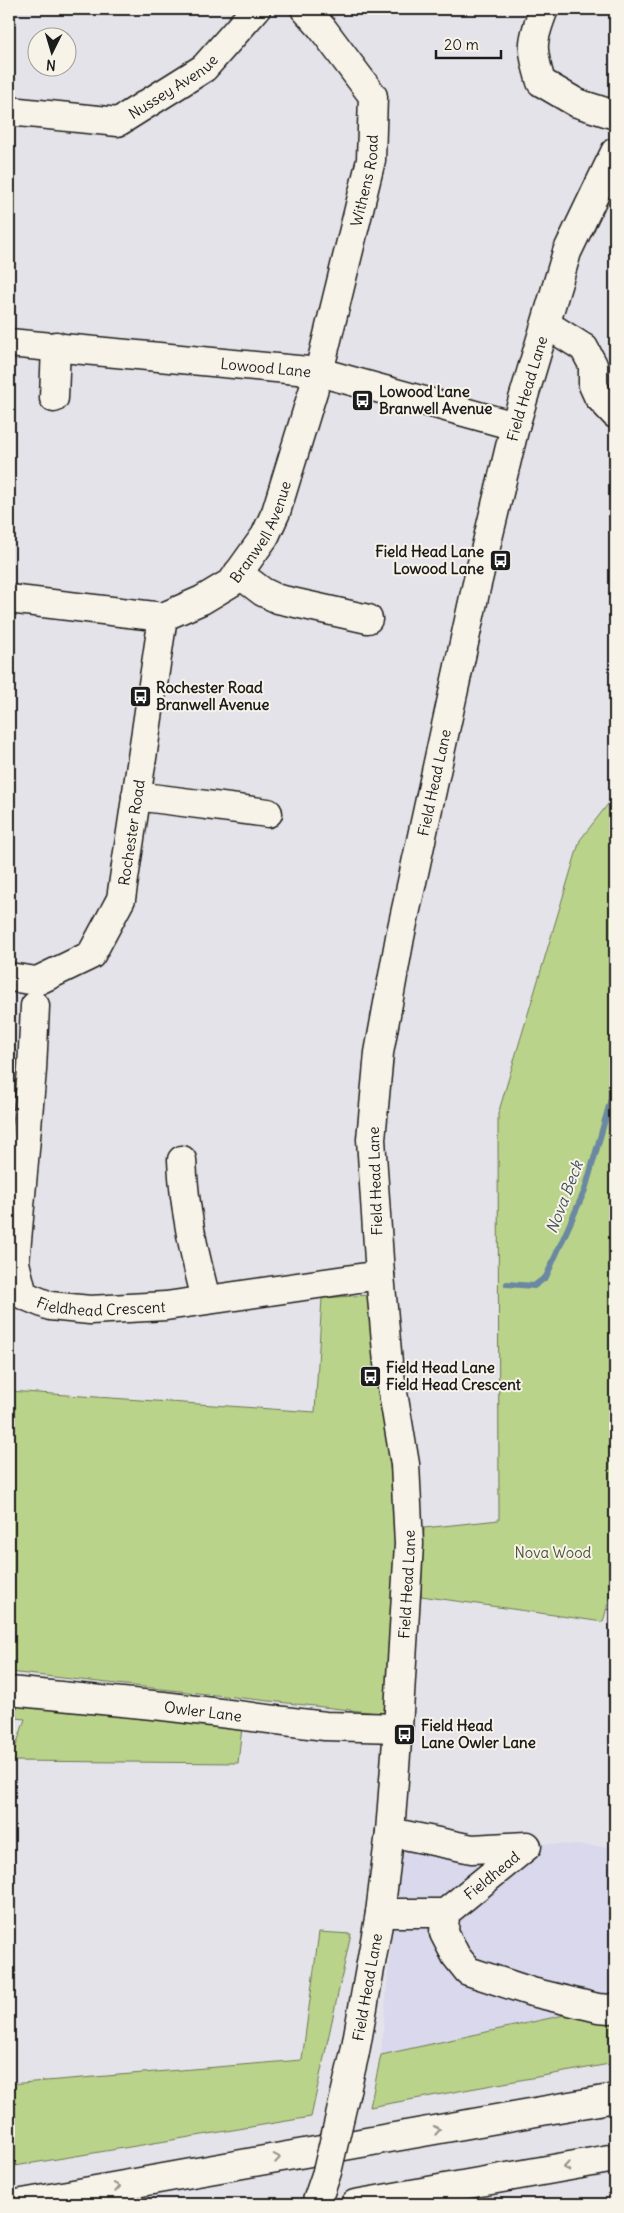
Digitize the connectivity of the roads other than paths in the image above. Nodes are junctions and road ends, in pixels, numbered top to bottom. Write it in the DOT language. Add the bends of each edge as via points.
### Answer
graph roads {
  1 [pos="256,9"];
  2 [pos="305,9"];
  3 [pos="544,9"];
  4 [pos="9,111"];
  5 [pos="615,115"];
  6 [pos="615,152"];
  7 [pos="546,324"];
  8 [pos="9,343"];
  9 [pos="56,346"];
  10 [pos="319,372"];
  11 [pos="54,398"];
  12 [pos="615,414"];
  13 [pos="515,426"];
  14 [pos="238,573"];
  15 [pos="9,599"];
  16 [pos="163,617"];
  17 [pos="368,619"];
  18 [pos="136,796"];
  19 [pos="268,813"];
  20 [pos="9,977"];
  21 [pos="35,1006"];
  22 [pos="182,1160"];
  23 [pos="380,1275"];
  24 [pos="16,1296"];
  25 [pos="206,1299"];
  26 [pos="9,1691"];
  27 [pos="398,1728"];
  28 [pos="390,1832"];
  29 [pos="380,1913"];
  30 [pos="445,1913"];
  31 [pos="615,2007"];
  32 [pos="615,2098"];
  33 [pos="615,2158"];
  34 [pos="17,2204"];
  35 [pos="316,2204"];
  36 [pos="355,2204"];
  1 -- 4 [label="main road, Nussey Avenue" via="204,68 118,122"];
  2 -- 10 [label="main road, Withens Road" via="373,96 371,160"];
  3 -- 5 [label="main road" via="534,35 534,58 541,82 577,103"];
  6 -- 7 [label="main road, Field Head Lane" via="567,252"];
  7 -- 12 [label="main road" via="584,348 593,365 593,385 598,396"];
  7 -- 13 [label="main road, Field Head Lane"];
  8 -- 9 [label="main road, Lowood Lane"];
  9 -- 10 [label="main road, Lowood Lane"];
  9 -- 11 [label="main road"];
  10 -- 13 [label="main road, Lowood Lane"];
  10 -- 14 [label="main road, Branwell Avenue" via="276,512 265,536"];
  13 -- 23 [label="main road, Field Head Lane" via="469,617 400,937 380,1053 371,1139"];
  14 -- 16 [label="main road, Branwell Avenue" via="232,582 202,600"];
  14 -- 17 [label="main road" via="278,599"];
  15 -- 16 [label="main road"];
  16 -- 18 [label="main road, Rochester Road"];
  18 -- 19 [label="main road"];
  18 -- 20 [label="main road, Rochester Road" via="121,899 91,954 37,981"];
  21 -- 24 [label="main road, Fieldhead Crescent" via="15,1263"];
  22 -- 25 [label="main road" via="183,1189 193,1247"];
  23 -- 25 [label="main road, Fieldhead Crescent"];
  23 -- 27 [label="main road, Field Head Lane" via="388,1363 405,1464 409,1544"];
  24 -- 25 [label="main road, Fieldhead Crescent" via="50,1306 90,1310 166,1306"];
  26 -- 27 [label="main road, Owler Lane" via="325,1726"];
  27 -- 28 [label="main road, Field Head Lane"];
  28 -- 29 [label="main road, Field Head Lane"];
  28 -- 30 [label="main road, Fieldhead" via="472,1849 527,1846"];
  29 -- 30 [label="main road"];
  29 -- 35 [label="main road, Field Head Lane, bridge" via="355,2052 327,2172"];
  30 -- 31 [label="main road" via="444,1933 468,1970 532,1992 598,2008"];
  34 -- 32 [label="main road, one-way"];
  33 -- 36 [label="main road, one-way"];
}
